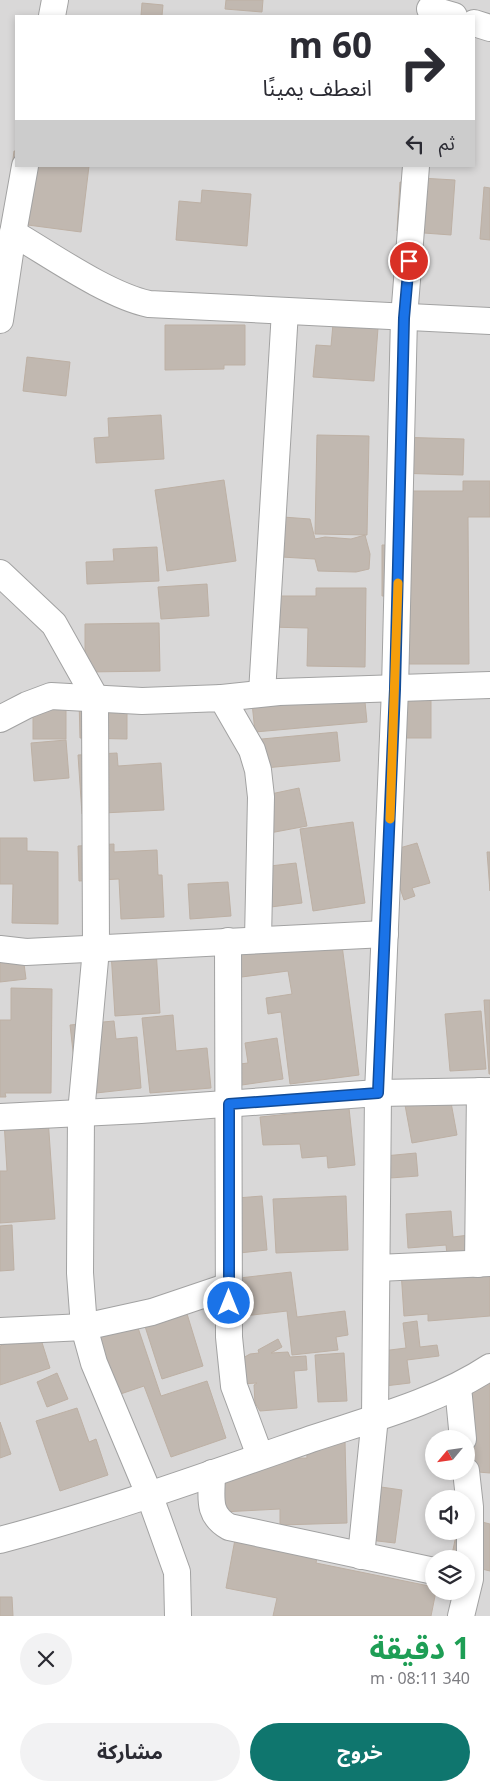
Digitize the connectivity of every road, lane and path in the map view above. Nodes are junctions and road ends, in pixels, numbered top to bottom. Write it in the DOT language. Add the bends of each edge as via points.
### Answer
graph roads {
  1 [pos="55,0"];
  2 [pos="52,15"];
  3 [pos="475,23"];
  4 [pos="490,28"];
  5 [pos="25,167"];
  6 [pos="416,167"];
  7 [pos="13,233"];
  8 [pos="285,312"];
  9 [pos="404,318"];
  10 [pos="0,320"];
  11 [pos="490,321"];
  12 [pos="0,573"];
  13 [pos="490,685"];
  14 [pos="395,689"];
  15 [pos="262,693"];
  16 [pos="95,697"];
  17 [pos="222,698"];
  18 [pos="0,719"];
  19 [pos="385,934"];
  20 [pos="258,939"];
  21 [pos="228,941"];
  22 [pos="0,949"];
  23 [pos="96,949"];
  24 [pos="485,1091"];
  25 [pos="378,1093"];
  26 [pos="229,1104"];
  27 [pos="81,1113"];
  28 [pos="0,1117"];
  29 [pos="484,1263"];
  30 [pos="376,1268"];
  31 [pos="228,1286"];
  32 [pos="84,1327"];
  33 [pos="0,1331"];
  34 [pos="490,1367"];
  35 [pos="458,1387"];
  36 [pos="375,1417"];
  37 [pos="462,1430"];
  38 [pos="260,1456"];
  39 [pos="212,1473"];
  40 [pos="467,1480"];
  41 [pos="149,1494"];
  42 [pos="0,1540"];
  43 [pos="473,1550"];
  44 [pos="362,1556"];
  45 [pos="425,1569"];
  46 [pos="467,1600"];
  47 [pos="178,1616"];
  48 [pos="461,1616"];
  1 -- 2 [label="street"];
  3 -- 4 [label="street"];
  5 -- 7 [label="street"];
  6 -- 9 [label="street"];
  7 -- 8 [label="street" via="131,300 148,304"];
  7 -- 10 [label="street"];
  8 -- 9 [label="street"];
  8 -- 15 [label="street"];
  9 -- 11 [label="street"];
  9 -- 14 [label="street"];
  12 -- 16 [label="street" via="54,624"];
  13 -- 14 [label="street"];
  14 -- 15 [label="street"];
  14 -- 19 [label="street"];
  15 -- 17 [label="street"];
  16 -- 17 [label="street" via="142,701"];
  16 -- 18 [label="street" via="52,696 27,704"];
  16 -- 23 [label="street"];
  17 -- 20 [label="street" via="252,750 258,770 261,797"];
  19 -- 20 [label="street"];
  19 -- 25 [label="street"];
  20 -- 21 [label="street"];
  21 -- 23 [label="street"];
  21 -- 26 [label="street"];
  22 -- 23 [label="street" via="26,952"];
  23 -- 27 [label="street"];
  24 -- 25 [label="street"];
  24 -- 29 [label="street"];
  25 -- 26 [label="street"];
  25 -- 30 [label="street"];
  26 -- 27 [label="street"];
  26 -- 31 [label="street"];
  27 -- 28 [label="street"];
  27 -- 32 [label="street" via="80,1273"];
  29 -- 30 [label="street"];
  30 -- 36 [label="street"];
  31 -- 32 [label="street" via="152,1312"];
  31 -- 38 [label="street" via="234,1386"];
  32 -- 33 [label="street"];
  32 -- 41 [label="street" via="94,1363"];
  34 -- 35 [label="street"];
  35 -- 36 [label="street"];
  35 -- 37 [label="street"];
  36 -- 38 [label="street"];
  36 -- 44 [label="street"];
  38 -- 39 [label="street"];
  39 -- 41 [label="street"];
  39 -- 44 [label="street" via="213,1514 229,1528"];
  40 -- 43 [label="street"];
  41 -- 42 [label="street"];
  41 -- 47 [label="street" via="177,1572"];
  44 -- 45 [label="street"];
  46 -- 48 [label="street"];
}
